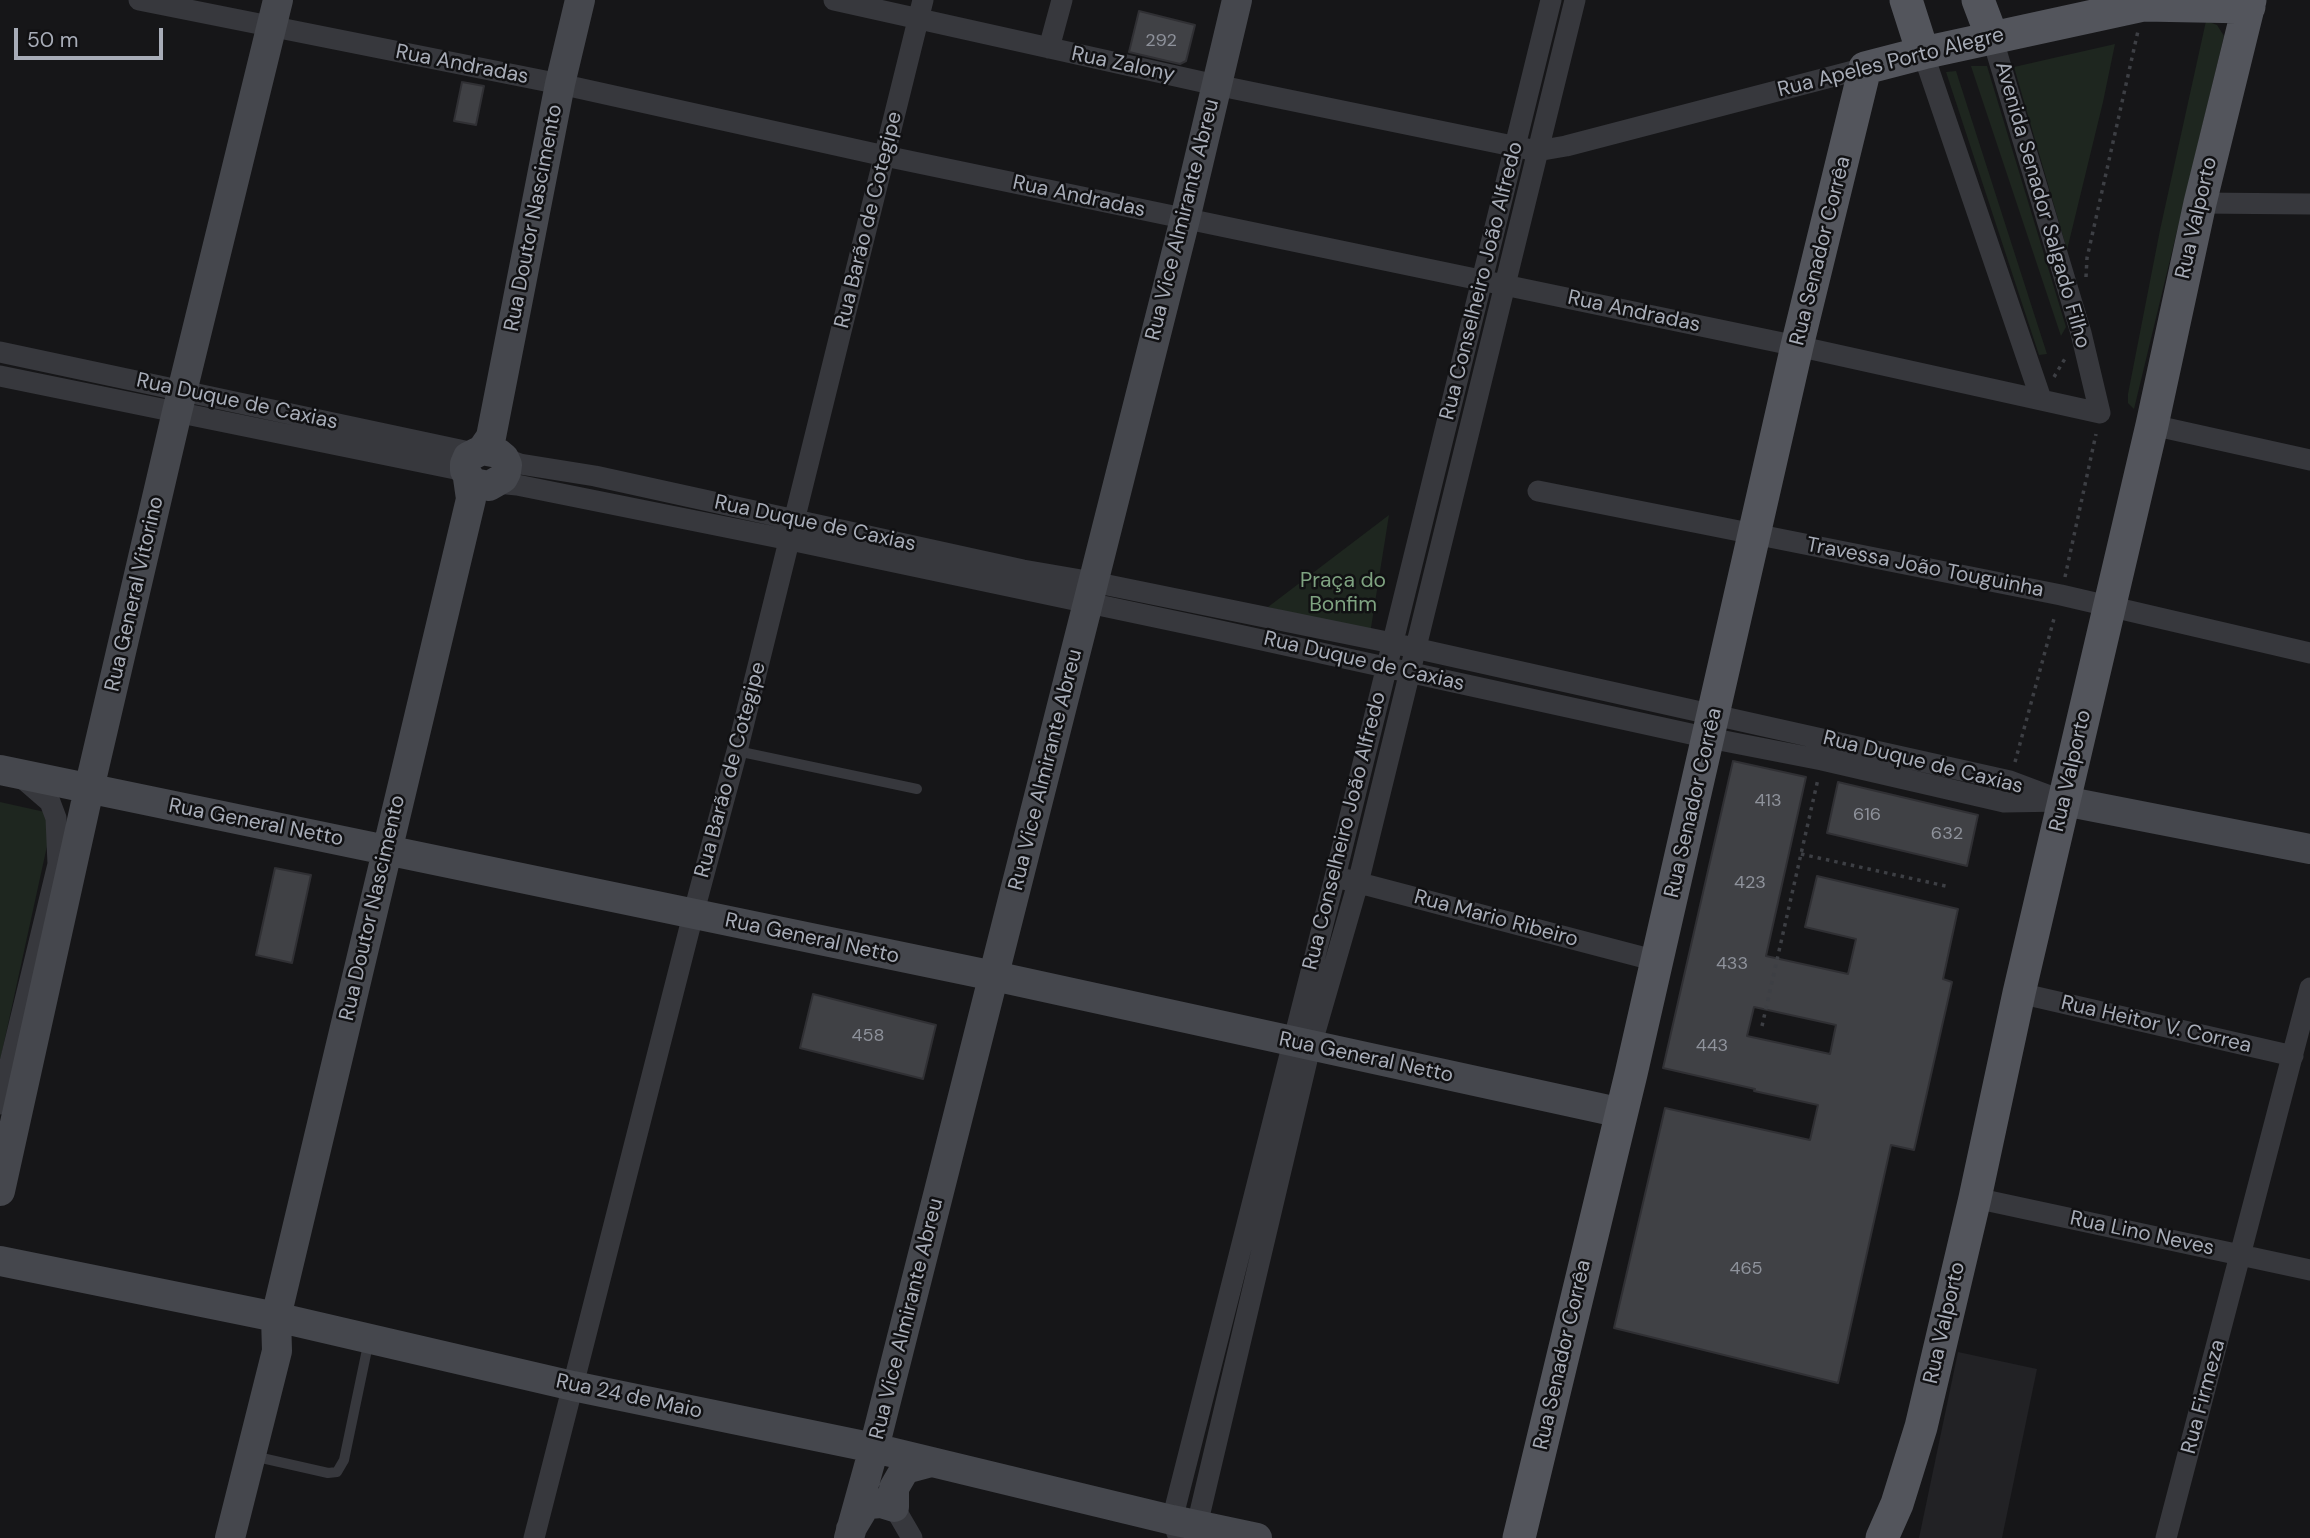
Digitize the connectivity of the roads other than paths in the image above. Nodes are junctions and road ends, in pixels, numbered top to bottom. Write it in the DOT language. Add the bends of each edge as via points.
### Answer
graph roads {
  1 [pos="139,0"];
  2 [pos="580,0"];
  3 [pos="834,0"];
  4 [pos="1062,0"];
  5 [pos="1237,0"];
  6 [pos="1551,0"];
  7 [pos="1575,0"];
  8 [pos="1906,0"];
  9 [pos="1978,0"];
  10 [pos="2145,3"];
  11 [pos="2250,3"];
  12 [pos="921,10"];
  13 [pos="275,14"];
  14 [pos="1544,32"];
  15 [pos="1566,37"];
  16 [pos="1992,37"];
  17 [pos="1049,48"];
  18 [pos="1923,53"];
  19 [pos="1866,68"];
  20 [pos="560,84"];
  21 [pos="1216,85"];
  22 [pos="1516,147"];
  23 [pos="1537,151"];
  24 [pos="886,156"];
  25 [pos="2200,203"];
  26 [pos="1513,204"];
  27 [pos="2310,204"];
  28 [pos="1185,219"];
  29 [pos="1493,283"];
  30 [pos="1797,346"];
  31 [pos="0,352"];
  32 [pos="69,366"];
  33 [pos="98,373"];
  34 [pos="0,376"];
  35 [pos="61,388"];
  36 [pos="1467,390"];
  37 [pos="91,395"];
  38 [pos="2041,399"];
  39 [pos="180,401"];
  40 [pos="247,404"];
  41 [pos="2100,412"];
  42 [pos="296,414"];
  43 [pos="2152,425"];
  44 [pos="243,426"];
  45 [pos="336,433"];
  46 [pos="292,436"];
  47 [pos="2310,460"];
  48 [pos="484,467"];
  49 [pos="1436,467"];
  50 [pos="1458,472"];
  51 [pos="595,476"];
  52 [pos="1538,491"];
  53 [pos="590,500"];
  54 [pos="701,500"];
  55 [pos="696,521"];
  56 [pos="793,530"];
  57 [pos="1756,534"];
  58 [pos="1091,592"];
  59 [pos="1212,606"];
  60 [pos="2110,606"];
  61 [pos="1207,628"];
  62 [pos="1392,643"];
  63 [pos="1414,649"];
  64 [pos="2310,653"];
  65 [pos="1386,667"];
  66 [pos="1515,671"];
  67 [pos="1409,673"];
  68 [pos="1572,684"];
  69 [pos="1509,694"];
  70 [pos="1565,707"];
  71 [pos="1712,726"];
  72 [pos="737,751"];
  73 [pos="1362,765"];
  74 [pos="1385,771"];
  75 [pos="9,772"];
  76 [pos="89,789"];
  77 [pos="917,789"];
  78 [pos="2064,801"];
  79 [pos="386,849"];
  80 [pos="2310,849"];
  81 [pos="1335,877"];
  82 [pos="1358,883"];
  83 [pos="693,915"];
  84 [pos="1326,953"];
  85 [pos="1657,961"];
  86 [pos="994,976"];
  87 [pos="2310,988"];
  88 [pos="2019,993"];
  89 [pos="1301,1044"];
  90 [pos="2293,1056"];
  91 [pos="0,1104"];
  92 [pos="1622,1114"];
  93 [pos="0,1191"];
  94 [pos="1975,1198"];
  95 [pos="1263,1202"];
  96 [pos="2241,1255"];
  97 [pos="0,1261"];
  98 [pos="2310,1270"];
  99 [pos="1234,1273"];
  100 [pos="1257,1277"];
  101 [pos="276,1318"];
  102 [pos="370,1339"];
  103 [pos="573,1386"];
  104 [pos="874,1448"];
  105 [pos="250,1456"];
  106 [pos="931,1462"];
  107 [pos="1897,1504"];
  108 [pos="894,1507"];
  109 [pos="1183,1528"];
  110 [pos="850,1533"];
  111 [pos="209,1538"];
  112 [pos="230,1538"];
  113 [pos="534,1538"];
  114 [pos="912,1538"];
  115 [pos="1257,1538"];
  116 [pos="1519,1538"];
  117 [pos="1882,1538"];
  118 [pos="1895,1538"];
  119 [pos="2166,1538"];
  1 -- 13 [label="street, Rua Andradas"];
  2 -- 20 [label="street, Rua Doutor Nascimento"];
  3 -- 12 [label="street, Rua Zalony"];
  4 -- 17 [label="street"];
  5 -- 21 [label="street, Rua Vice Almirante Abreu"];
  6 -- 14 [label="street, Rua Conselheiro João Alfredo"];
  7 -- 15 [label="street, Rua Conselheiro João Alfredo"];
  8 -- 18 [label="main road"];
  9 -- 16 [label="main road, Avenida Senador Salgado Filho"];
  10 -- 11 [label="main road, Rua Apeles Porto Alegre"];
  10 -- 16 [label="main road, Rua Apeles Porto Alegre"];
  11 -- 25 [label="main road, Rua Valporto"];
  12 -- 17 [label="street, Rua Zalony"];
  12 -- 24 [label="street, Rua Barão de Cotegipe"];
  13 -- 20 [label="street, Rua Andradas"];
  13 -- 39 [label="street, Rua General Vitorino"];
  14 -- 15 [label="street"];
  14 -- 22 [label="street, Rua Conselheiro João Alfredo"];
  15 -- 23 [label="street, Rua Conselheiro João Alfredo"];
  16 -- 18 [label="main road, Rua Apeles Porto Alegre"];
  16 -- 41 [label="street, Avenida Senador Salgado Filho" via="2081,333"];
  17 -- 21 [label="street, Rua Zalony"];
  18 -- 19 [label="main road, Rua Apeles Porto Alegre"];
  18 -- 38 [label="street"];
  19 -- 23 [label="street, Rua Apeles Porto Alegre"];
  19 -- 30 [label="main road, Rua Senador Corrêa"];
  20 -- 24 [label="street, Rua Andradas"];
  20 -- 48 [label="street, Rua Doutor Nascimento"];
  21 -- 22 [label="street, Rua Zalony"];
  21 -- 28 [label="street, Rua Vice Almirante Abreu"];
  22 -- 23 [label="street, Rua Zalony"];
  22 -- 26 [label="street, Rua Conselheiro João Alfredo"];
  23 -- 26 [label="street, Rua Conselheiro João Alfredo"];
  24 -- 28 [label="street, Rua Andradas"];
  24 -- 56 [label="street, Rua Barão de Cotegipe"];
  25 -- 27 [label="street"];
  25 -- 43 [label="main road, Rua Valporto"];
  26 -- 29 [label="street, Rua Conselheiro João Alfredo"];
  28 -- 29 [label="street, Rua Andradas"];
  28 -- 58 [label="street, Rua Vice Almirante Abreu"];
  29 -- 30 [label="street, Rua Andradas"];
  29 -- 36 [label="street, Rua Conselheiro João Alfredo"];
  30 -- 38 [label="street, Rua Andradas"];
  30 -- 57 [label="main road, Rua Senador Corrêa"];
  31 -- 32 [label="street, Rua Duque de Caxias"];
  32 -- 33 [label="street, Rua Duque de Caxias"];
  32 -- 35 [label="street"];
  33 -- 37 [label="street"];
  33 -- 39 [label="street, Rua Duque de Caxias"];
  34 -- 35 [label="street, Rua Duque de Caxias"];
  35 -- 37 [label="street, Rua Duque de Caxias"];
  36 -- 49 [label="street, Rua Conselheiro João Alfredo"];
  36 -- 50 [label="street, Rua Conselheiro João Alfredo"];
  37 -- 39 [label="street, Rua Duque de Caxias"];
  38 -- 41 [label="street, Rua Andradas"];
  39 -- 40 [label="street, Rua Duque de Caxias"];
  39 -- 44 [label="street, Rua Duque de Caxias"];
  39 -- 76 [label="street, Rua General Vitorino"];
  40 -- 42 [label="street, Rua Duque de Caxias"];
  40 -- 44 [label="street"];
  42 -- 45 [label="street, Rua Duque de Caxias"];
  42 -- 46 [label="street"];
  43 -- 47 [label="street"];
  43 -- 60 [label="main road, Rua Valporto"];
  44 -- 46 [label="street, Rua Duque de Caxias"];
  45 -- 46 [label="street, Rua Duque de Caxias"];
  45 -- 48 [label="street, Rua Duque de Caxias"];
  48 -- 51 [label="street, Rua Duque de Caxias" via="520,464"];
  48 -- 53 [label="street, Rua Duque de Caxias" via="517,485"];
  48 -- 79 [label="street, Rua Doutor Nascimento"];
  49 -- 50 [label="street"];
  49 -- 62 [label="street, Rua Conselheiro João Alfredo"];
  50 -- 63 [label="street, Rua Conselheiro João Alfredo"];
  51 -- 53 [label="street"];
  51 -- 54 [label="street, Rua Duque de Caxias"];
  52 -- 57 [label="street, Travessa João Touguinha"];
  53 -- 55 [label="street, Rua Duque de Caxias"];
  54 -- 55 [label="street"];
  54 -- 56 [label="street, Rua Duque de Caxias"];
  55 -- 56 [label="street, Rua Duque de Caxias"];
  56 -- 58 [label="street, Rua Duque de Caxias"];
  56 -- 72 [label="street, Rua Barão de Cotegipe"];
  57 -- 60 [label="street, Travessa João Touguinha"];
  57 -- 71 [label="main road, Rua Senador Corrêa"];
  58 -- 59 [label="street, Rua Duque de Caxias"];
  58 -- 61 [label="street, Rua Duque de Caxias"];
  58 -- 86 [label="street, Rua Vice Almirante Abreu"];
  59 -- 61 [label="street"];
  59 -- 62 [label="street, Rua Duque de Caxias"];
  60 -- 64 [label="street, Travessa João Touguinha"];
  60 -- 78 [label="main road, Rua Valporto"];
  61 -- 65 [label="street, Rua Duque de Caxias"];
  62 -- 63 [label="street, Rua Duque de Caxias"];
  62 -- 65 [label="street, Rua Conselheiro João Alfredo"];
  63 -- 66 [label="street, Rua Duque de Caxias"];
  63 -- 67 [label="street, Rua Conselheiro João Alfredo"];
  65 -- 67 [label="street, Rua Duque de Caxias"];
  65 -- 73 [label="street, Rua Conselheiro João Alfredo"];
  66 -- 68 [label="street, Rua Duque de Caxias"];
  66 -- 69 [label="street"];
  67 -- 69 [label="street, Rua Duque de Caxias"];
  67 -- 74 [label="street, Rua Conselheiro João Alfredo"];
  68 -- 70 [label="street"];
  68 -- 71 [label="street, Rua Duque de Caxias"];
  69 -- 70 [label="street, Rua Duque de Caxias"];
  70 -- 71 [label="street, Rua Duque de Caxias"];
  71 -- 78 [label="street, Rua Duque de Caxias" via="2010,781"];
  71 -- 78 [label="street, Rua Duque de Caxias" via="1822,760 2004,802"];
  71 -- 85 [label="main road, Rua Senador Corrêa"];
  72 -- 77 [label="lane"];
  72 -- 83 [label="street, Rua Barão de Cotegipe"];
  73 -- 74 [label="street"];
  73 -- 81 [label="street, Rua Conselheiro João Alfredo"];
  74 -- 82 [label="street, Rua Conselheiro João Alfredo"];
  75 -- 76 [label="street, Rua General Netto"];
  75 -- 91 [label="street" via="50,802 56,818 58,864"];
  76 -- 79 [label="street, Rua General Netto"];
  76 -- 93 [label="street, Rua General Vitorino"];
  78 -- 80 [label="street"];
  78 -- 88 [label="main road, Rua Valporto"];
  79 -- 83 [label="street, Rua General Netto"];
  79 -- 101 [label="street, Rua Doutor Nascimento"];
  81 -- 82 [label="street, Rua Mario Ribeiro"];
  81 -- 84 [label="street, Rua Conselheiro João Alfredo"];
  82 -- 84 [label="street, Rua Conselheiro João Alfredo"];
  82 -- 85 [label="street, Rua Mario Ribeiro"];
  83 -- 86 [label="street, Rua General Netto"];
  83 -- 103 [label="street, Rua Barão de Cotegipe"];
  84 -- 89 [label="street, Rua Conselheiro João Alfredo"];
  85 -- 92 [label="main road, Rua Senador Corrêa"];
  86 -- 89 [label="street, Rua General Netto"];
  86 -- 104 [label="street, Rua Vice Almirante Abreu"];
  87 -- 90 [label="street, Rua Firmeza"];
  88 -- 90 [label="street, Rua Heitor V. Correa"];
  88 -- 94 [label="main road, Rua Valporto"];
  89 -- 92 [label="street, Rua General Netto"];
  89 -- 95 [label="street, Rua Conselheiro João Alfredo"];
  90 -- 96 [label="street, Rua Firmeza"];
  92 -- 116 [label="main road, Rua Senador Corrêa"];
  94 -- 96 [label="street, Rua Lino Neves"];
  94 -- 107 [label="main road, Rua Valporto" via="1921,1427"];
  95 -- 99 [label="street, Rua Conselheiro João Alfredo"];
  95 -- 100 [label="street, Rua Conselheiro João Alfredo"];
  96 -- 98 [label="street, Rua Lino Neves"];
  96 -- 119 [label="street, Rua Firmeza"];
  97 -- 101 [label="street, Rua 24 de Maio"];
  99 -- 100 [label="street"];
  99 -- 109 [label="street, Rua Conselheiro João Alfredo"];
  100 -- 109 [label="street, Rua Conselheiro João Alfredo"];
  101 -- 102 [label="street, Rua 24 de Maio"];
  101 -- 105 [label="street, Rua Doutor Nascimento" via="276,1351"];
  101 -- 111 [label="street, Rua Doutor Nascimento" via="258,1352"];
  102 -- 103 [label="street, Rua 24 de Maio"];
  102 -- 105 [label="lane" via="344,1460 337,1472"];
  103 -- 104 [label="street, Rua 24 de Maio"];
  103 -- 113 [label="street, Rua Barão de Cotegipe"];
  104 -- 106 [label="street, Rua 24 de Maio"];
  104 -- 110 [label="street, Rua Vice Almirante Abreu"];
  105 -- 112 [label="street, Rua Doutor Nascimento"];
  106 -- 108 [label="street" via="905,1469 894,1488"];
  106 -- 109 [label="street, Rua 24 de Maio"];
  107 -- 117 [label="main road, Rua Valporto"];
  107 -- 118 [label="main road"];
  108 -- 110 [label="street" via="869,1504"];
  108 -- 114 [label="street"];
  109 -- 115 [label="street, Rua 24 de Maio"];
}
